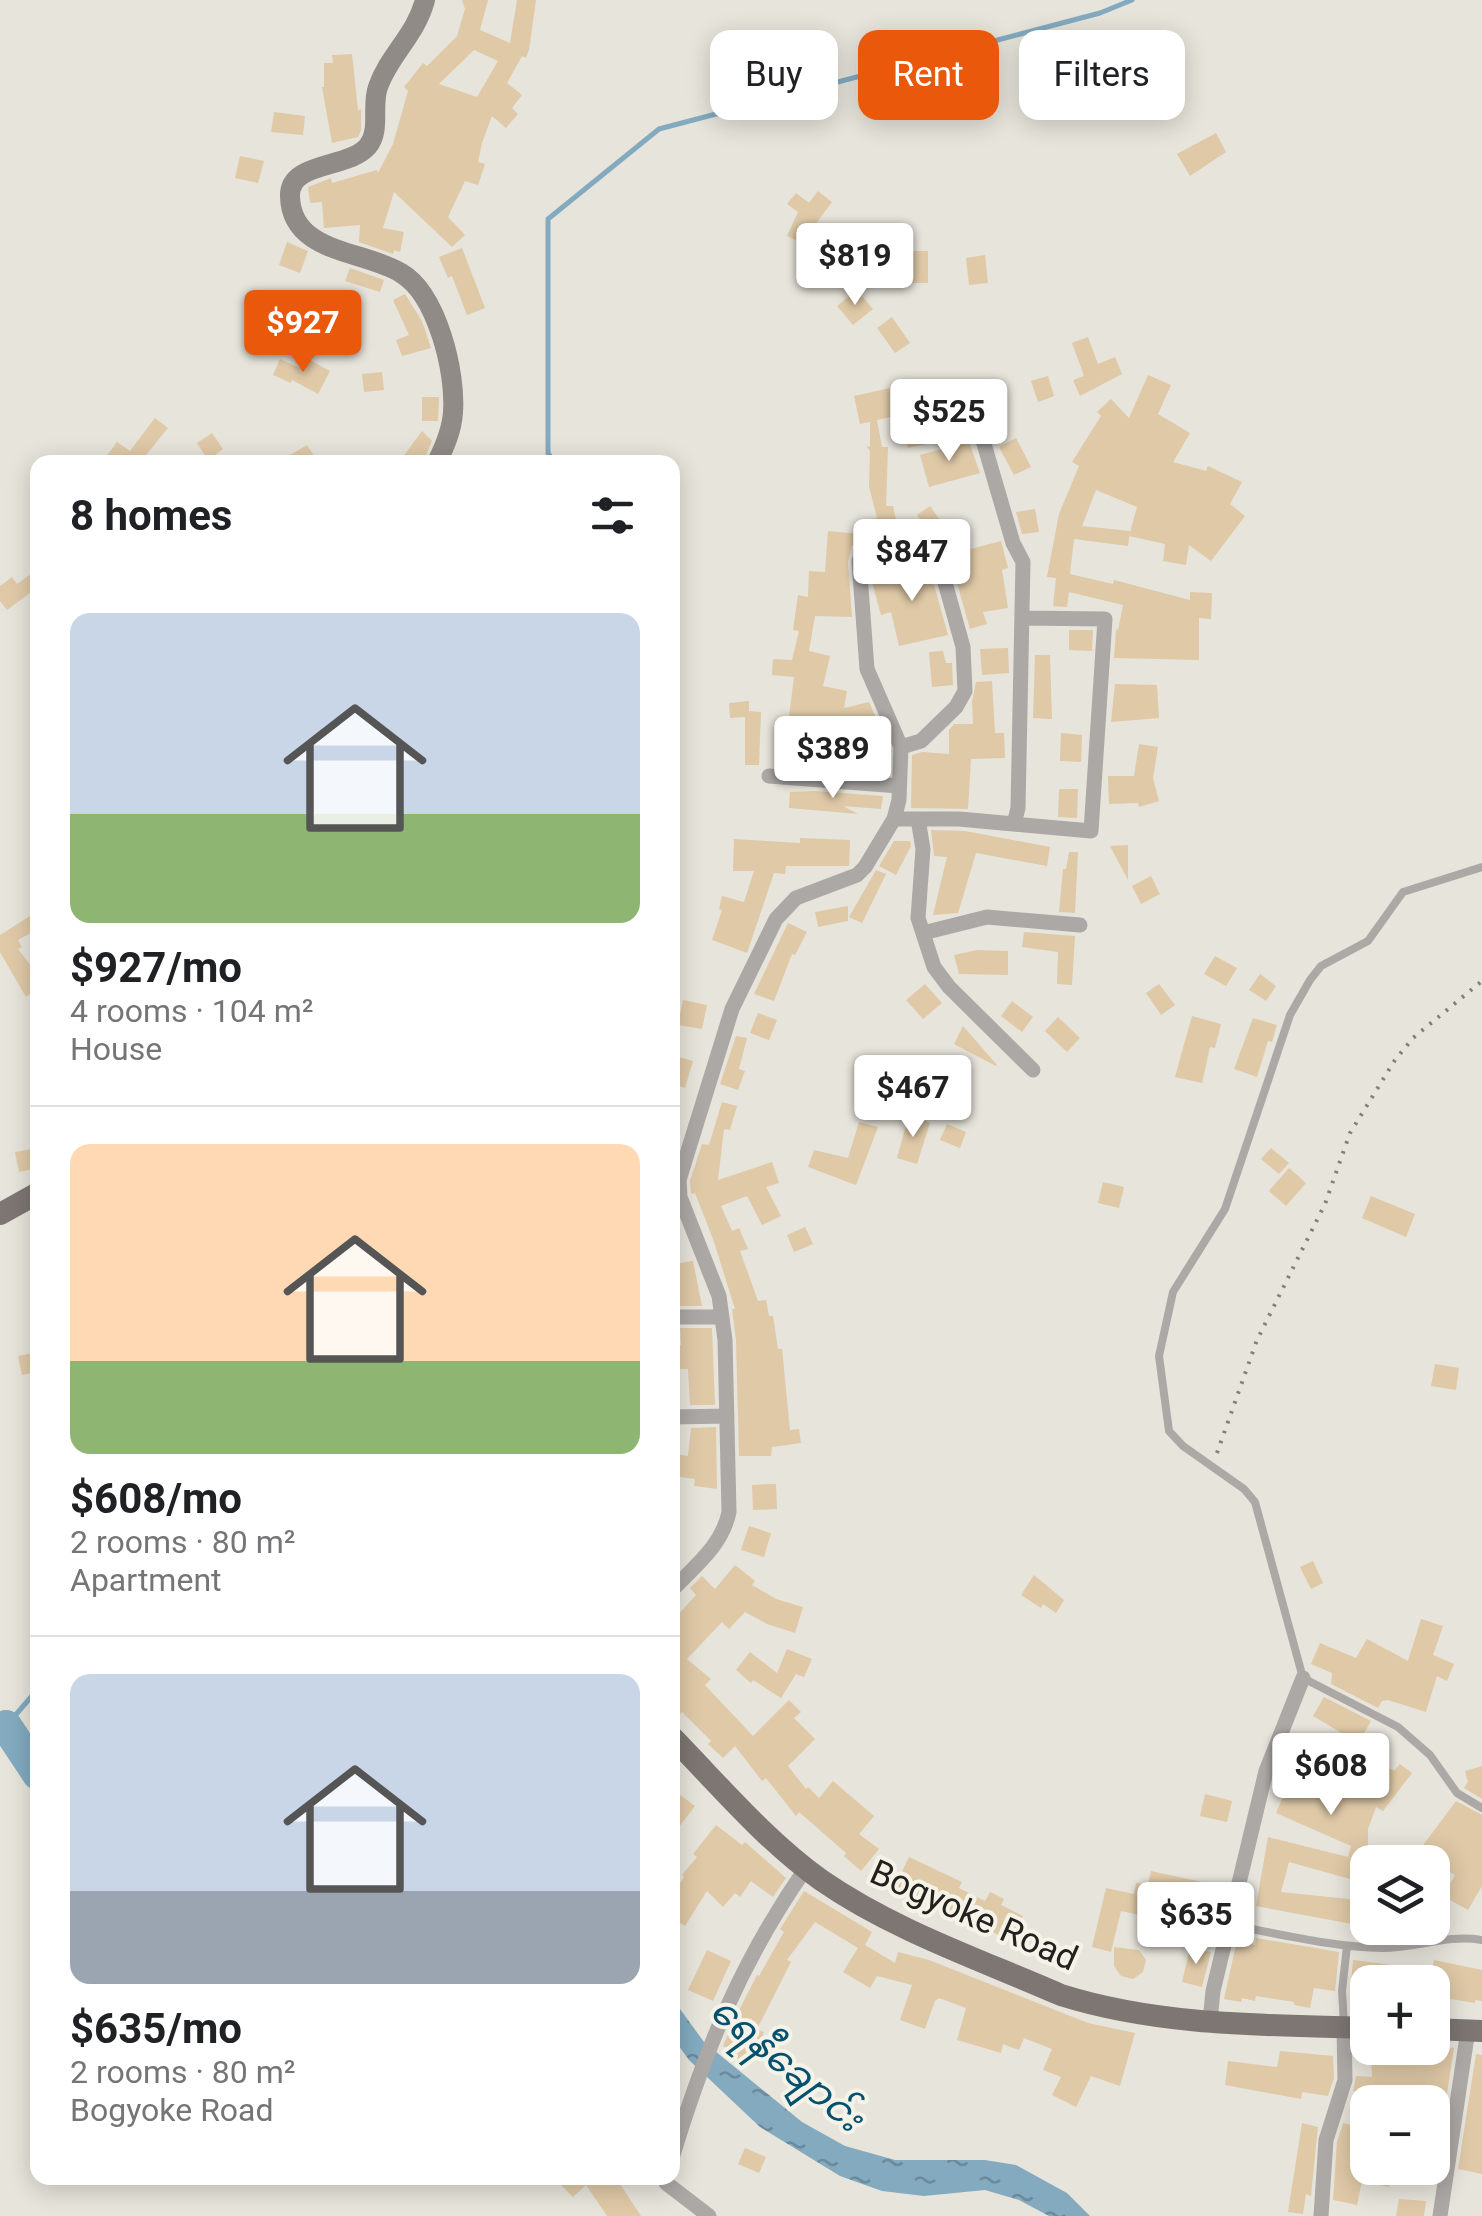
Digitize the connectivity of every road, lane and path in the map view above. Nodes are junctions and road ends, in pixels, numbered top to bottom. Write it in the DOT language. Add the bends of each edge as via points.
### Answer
graph roads {
  1 [pos="425,0"];
  2 [pos="975,413"];
  3 [pos="440,455"];
  4 [pos="938,554"];
  5 [pos="859,561"];
  6 [pos="1022,618"];
  7 [pos="901,746"];
  8 [pos="769,776"];
  9 [pos="899,786"];
  10 [pos="894,819"];
  11 [pos="918,819"];
  12 [pos="1014,824"];
  13 [pos="1482,868"];
  14 [pos="1080,924"];
  15 [pos="923,933"];
  16 [pos="1482,981"];
  17 [pos="1032,1070"];
  18 [pos="30,1197"];
  19 [pos="680,1197"];
  20 [pos="0,1214"];
  21 [pos="680,1216"];
  22 [pos="680,1317"];
  23 [pos="722,1317"];
  24 [pos="726,1416"];
  25 [pos="680,1417"];
  26 [pos="1212,1467"];
  27 [pos="680,1582"];
  28 [pos="1303,1678"];
  29 [pos="680,1745"];
  30 [pos="1482,1808"];
  31 [pos="806,1868"];
  32 [pos="1230,1925"];
  33 [pos="1482,1940"];
  34 [pos="1348,1946"];
  35 [pos="1350,2013"];
  36 [pos="1210,2021"];
  37 [pos="1350,2028"];
  38 [pos="1450,2030"];
  39 [pos="1475,2031"];
  40 [pos="1350,2059"];
  41 [pos="680,2132"];
  42 [pos="669,2185"];
  43 [pos="709,2216"];
  44 [pos="1321,2216"];
  45 [pos="1440,2216"];
  1 -- 3 [label="street" via="377,88 368,146 345,162 306,170 290,196 312,238 402,273 421,292 448,357 453,394"];
  2 -- 6 [label="street" via="1023,562"];
  4 -- 7 [label="street" via="966,691 921,741"];
  5 -- 7 [label="street" via="867,669"];
  6 -- 12 [label="street"];
  6 -- 12 [label="street" via="1105,618 1091,831"];
  7 -- 9 [label="street"];
  8 -- 9 [label="street"];
  9 -- 10 [label="street"];
  10 -- 11 [label="street"];
  10 -- 19 [label="street" via="857,875 796,898 776,919 732,1009 683,1160"];
  11 -- 12 [label="street"];
  11 -- 15 [label="street"];
  13 -- 26 [label="lane" via="1403,892 1368,941 1321,966 1290,1015 1225,1209 1173,1292 1165,1324 1160,1356 1169,1430"];
  14 -- 15 [label="street" via="987,917"];
  15 -- 17 [label="street" via="949,987"];
  16 -- 26 [label="path" via="1413,1038 1350,1133 1325,1204 1257,1340"];
  18 -- 20 [label="main road"];
  21 -- 23 [label="street" via="708,1262"];
  22 -- 23 [label="street"];
  23 -- 24 [label="street"];
  24 -- 25 [label="street"];
  24 -- 27 [label="street" via="726,1525"];
  26 -- 28 [label="lane" via="1255,1502"];
  28 -- 30 [label="lane" via="1398,1727 1430,1755 1457,1793"];
  28 -- 32 [label="street" via="1266,1771"];
  29 -- 31 [label="main road, Bogyoke Road"];
  31 -- 36 [label="main road, Bogyoke Road" via="878,1914 1061,1995"];
  31 -- 41 [label="street" via="746,1962"];
  32 -- 34 [label="lane"];
  32 -- 36 [label="street"];
  33 -- 34 [label="lane"];
  34 -- 35 [label="lane" via="1342,1992"];
  36 -- 37 [label="main road, Bogyoke Road"];
  38 -- 39 [label="main road"];
  39 -- 45 [label="street"];
  40 -- 44 [label="street" via="1326,2140"];
  42 -- 43 [label="street"];
}
